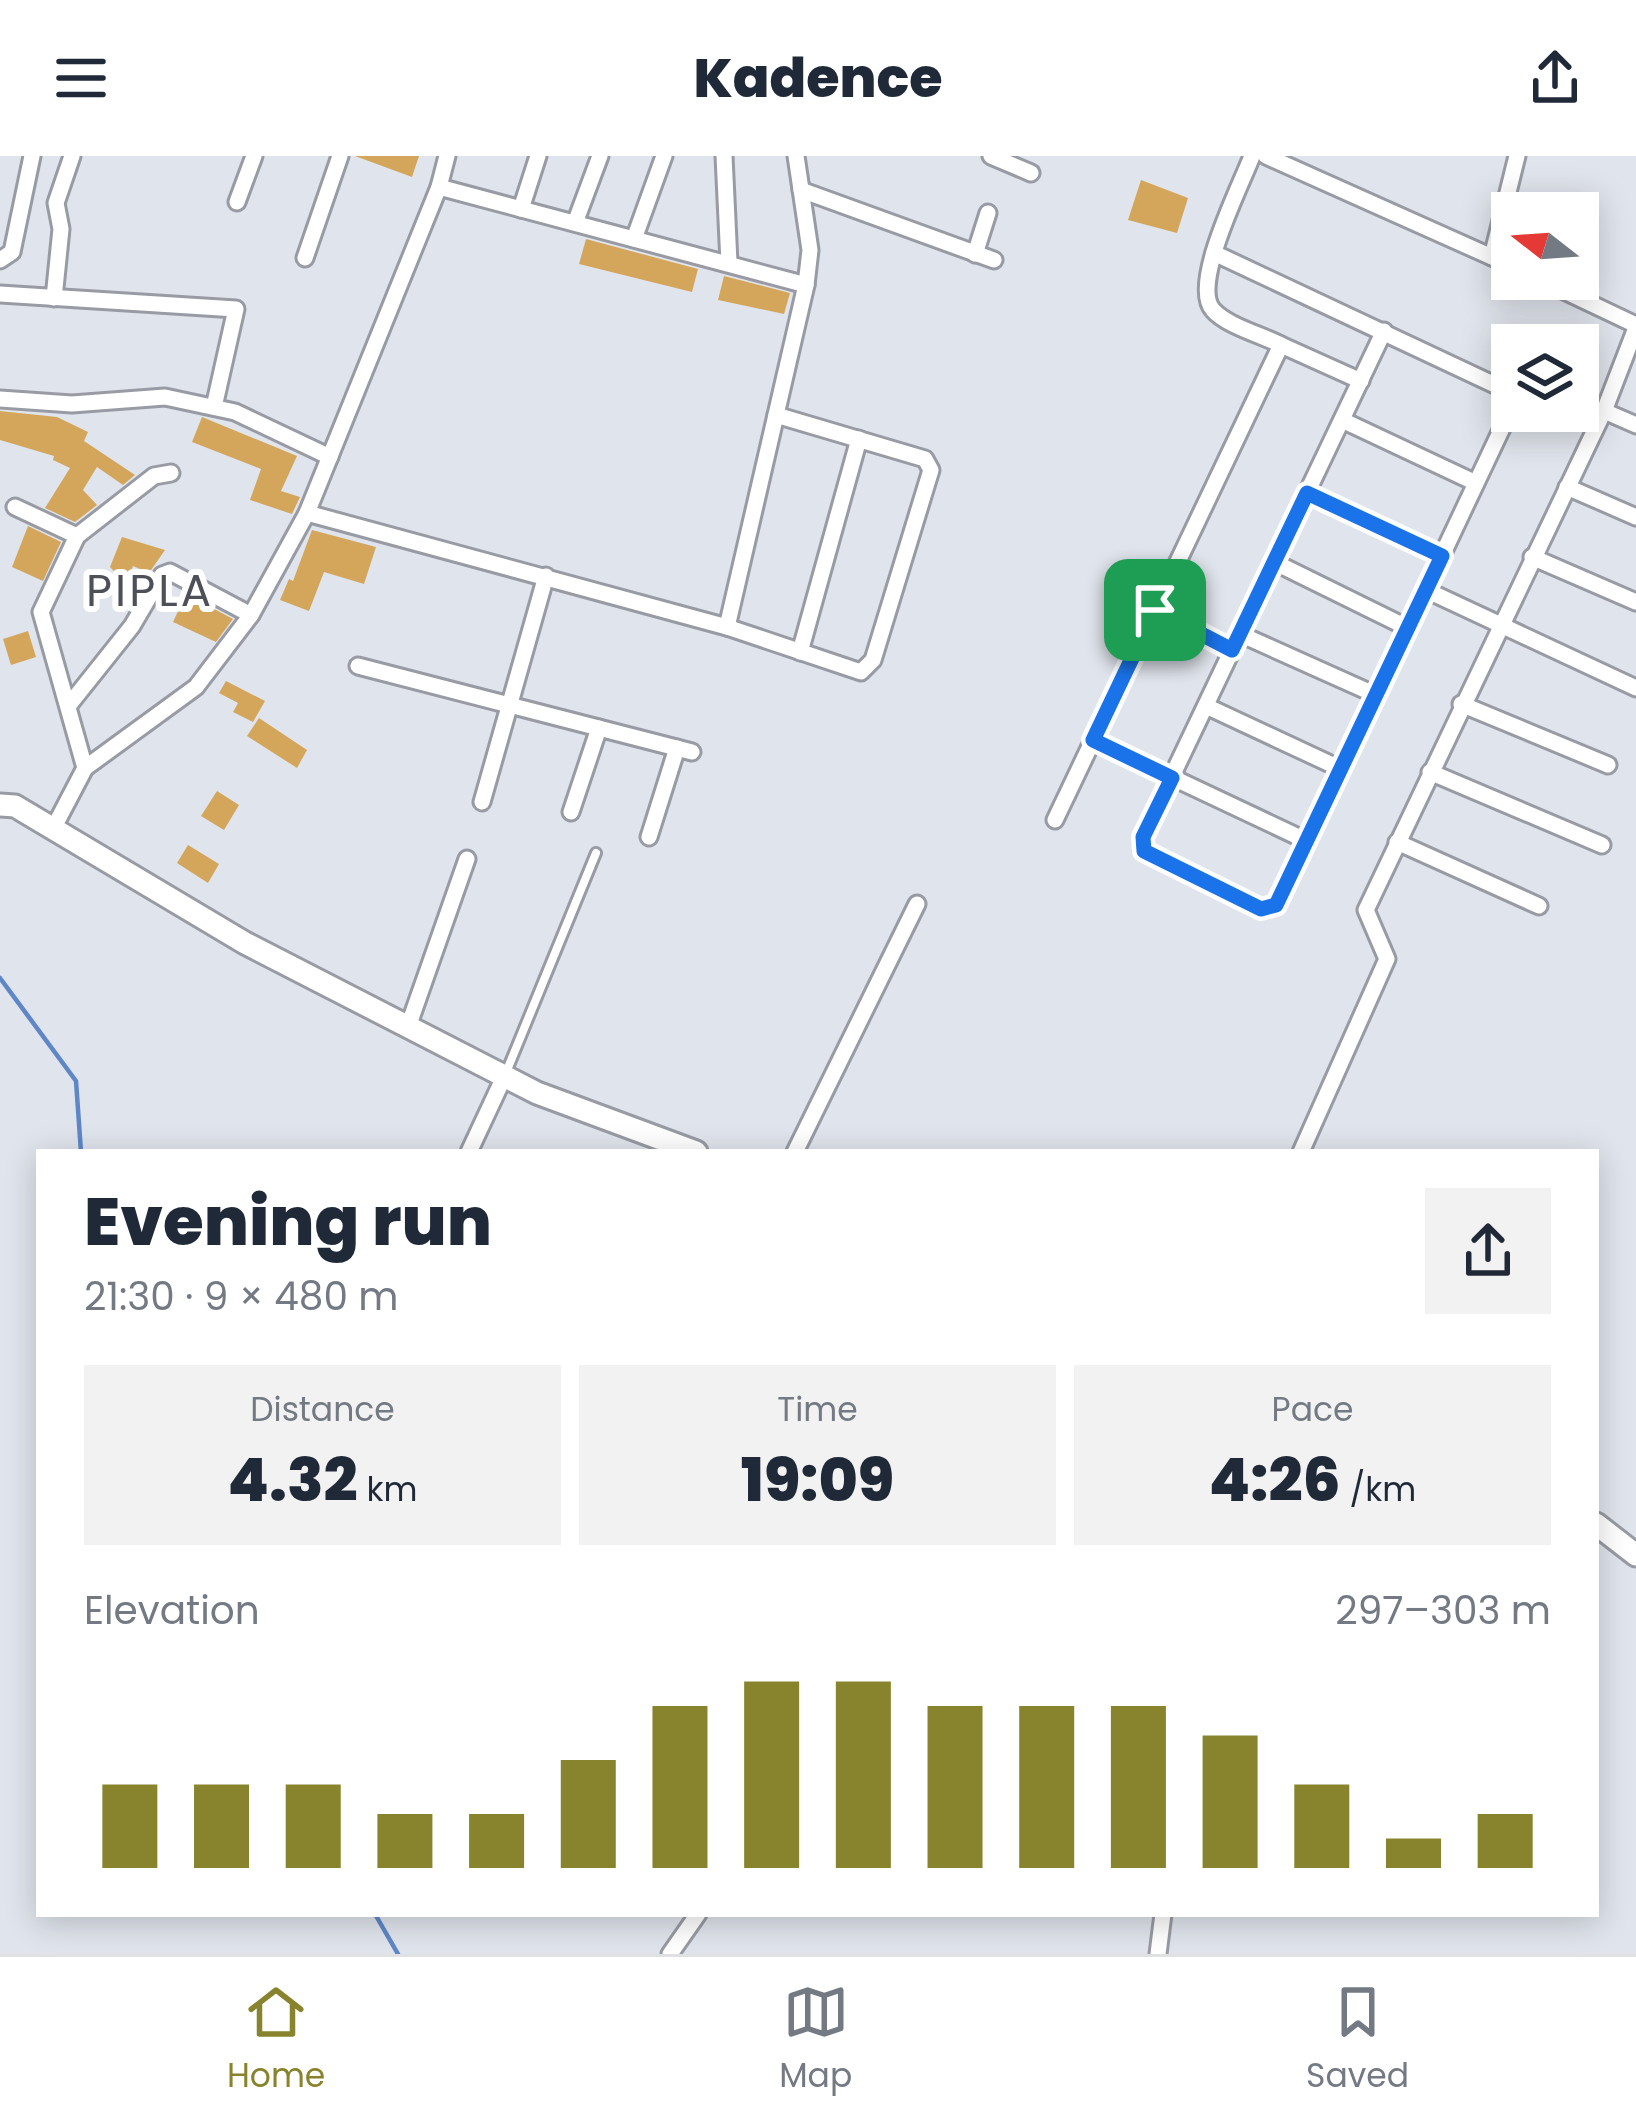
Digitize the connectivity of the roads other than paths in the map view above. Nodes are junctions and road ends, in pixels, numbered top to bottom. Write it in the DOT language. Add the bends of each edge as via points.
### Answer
graph roads {
  1 [pos="32,156"];
  2 [pos="72,156"];
  3 [pos="254,156"];
  4 [pos="340,156"];
  5 [pos="447,156"];
  6 [pos="538,156"];
  7 [pos="600,156"];
  8 [pos="664,156"];
  9 [pos="724,156"];
  10 [pos="796,156"];
  11 [pos="991,156"];
  12 [pos="1252,156"];
  13 [pos="1266,156"];
  14 [pos="1516,156"];
  15 [pos="1031,173"];
  16 [pos="439,187"];
  17 [pos="801,190"];
  18 [pos="1507,192"];
  19 [pos="237,202"];
  20 [pos="521,209"];
  21 [pos="988,213"];
  22 [pos="575,223"];
  23 [pos="634,238"];
  24 [pos="1214,253"];
  25 [pos="975,254"];
  26 [pos="1491,257"];
  27 [pos="305,258"];
  28 [pos="0,260"];
  29 [pos="994,260"];
  30 [pos="729,263"];
  31 [pos="806,286"];
  32 [pos="0,294"];
  33 [pos="54,298"];
  34 [pos="1581,300"];
  35 [pos="1636,327"];
  36 [pos="1384,331"];
  37 [pos="1281,345"];
  38 [pos="1361,381"];
  39 [pos="1491,384"];
  40 [pos="0,399"];
  41 [pos="214,407"];
  42 [pos="1604,411"];
  43 [pos="776,415"];
  44 [pos="1342,420"];
  45 [pos="1636,425"];
  46 [pos="1500,432"];
  47 [pos="859,440"];
  48 [pos="330,458"];
  49 [pos="171,473"];
  50 [pos="1476,483"];
  51 [pos="1567,487"];
  52 [pos="1307,493"];
  53 [pos="15,507"];
  54 [pos="307,513"];
  55 [pos="1636,517"];
  56 [pos="77,536"];
  57 [pos="1442,556"];
  58 [pos="1532,557"];
  59 [pos="1274,562"];
  60 [pos="546,576"];
  61 [pos="1426,590"];
  62 [pos="1636,602"];
  63 [pos="1155,610"];
  64 [pos="251,615"];
  65 [pos="1498,626"];
  66 [pos="727,627"];
  67 [pos="1408,628"];
  68 [pos="1240,634"];
  69 [pos="1232,650"];
  70 [pos="800,652"];
  71 [pos="358,666"];
  72 [pos="1636,688"];
  73 [pos="1376,695"];
  74 [pos="1461,704"];
  75 [pos="69,705"];
  76 [pos="509,706"];
  77 [pos="1206,706"];
  78 [pos="599,728"];
  79 [pos="1093,740"];
  80 [pos="1608,765"];
  81 [pos="85,768"];
  82 [pos="1341,769"];
  83 [pos="1430,772"];
  84 [pos="1172,778"];
  85 [pos="482,802"];
  86 [pos="0,805"];
  87 [pos="571,812"];
  88 [pos="1055,820"];
  89 [pos="53,829"];
  90 [pos="649,837"];
  91 [pos="1307,841"];
  92 [pos="1397,842"];
  93 [pos="1602,845"];
  94 [pos="596,853"];
  95 [pos="467,859"];
  96 [pos="917,904"];
  97 [pos="1539,906"];
  98 [pos="407,1027"];
  99 [pos="504,1077"];
  100 [pos="470,1149"];
  101 [pos="688,1149"];
  102 [pos="796,1149"];
  103 [pos="1302,1149"];
  104 [pos="1599,1526"];
  105 [pos="1636,1555"];
  106 [pos="696,1917"];
  107 [pos="1163,1917"];
  108 [pos="670,1954"];
  109 [pos="1158,1954"];
  1 -- 28 [label="street" via="12,252"];
  2 -- 33 [label="street" via="56,203"];
  3 -- 19 [label="street"];
  4 -- 27 [label="street"];
  5 -- 16 [label="street"];
  6 -- 20 [label="street"];
  7 -- 22 [label="street"];
  8 -- 23 [label="street"];
  9 -- 30 [label="street"];
  10 -- 17 [label="street"];
  11 -- 15 [label="street"];
  12 -- 24 [label="street"];
  13 -- 26 [label="street"];
  14 -- 18 [label="street"];
  16 -- 20 [label="street"];
  16 -- 48 [label="street"];
  17 -- 25 [label="street"];
  17 -- 31 [label="street"];
  20 -- 22 [label="street"];
  21 -- 25 [label="street"];
  22 -- 23 [label="street"];
  23 -- 30 [label="street"];
  24 -- 36 [label="street"];
  24 -- 37 [label="street" via="1206,281 1211,309"];
  25 -- 29 [label="street"];
  30 -- 31 [label="street"];
  31 -- 43 [label="street"];
  32 -- 33 [label="street"];
  33 -- 41 [label="street" via="236,310"];
  34 -- 35 [label="street"];
  35 -- 42 [label="street"];
  36 -- 38 [label="street"];
  36 -- 39 [label="street"];
  37 -- 38 [label="street"];
  37 -- 63 [label="street"];
  38 -- 44 [label="street"];
  40 -- 41 [label="street" via="165,397"];
  41 -- 48 [label="street"];
  42 -- 45 [label="street"];
  42 -- 51 [label="street"];
  43 -- 47 [label="street"];
  43 -- 66 [label="street"];
  44 -- 50 [label="street"];
  44 -- 52 [label="street"];
  46 -- 50 [label="street"];
  47 -- 70 [label="street"];
  47 -- 70 [label="street" via="925,459 931,470 873,661 861,672"];
  48 -- 54 [label="street"];
  49 -- 56 [label="street" via="154,476"];
  50 -- 57 [label="street"];
  51 -- 55 [label="street"];
  51 -- 58 [label="street"];
  52 -- 57 [label="street"];
  52 -- 59 [label="street"];
  53 -- 56 [label="street"];
  54 -- 60 [label="street"];
  54 -- 64 [label="street"];
  56 -- 75 [label="street" via="41,612"];
  57 -- 61 [label="street"];
  58 -- 62 [label="street"];
  58 -- 65 [label="street"];
  59 -- 67 [label="street"];
  59 -- 68 [label="street"];
  60 -- 66 [label="street"];
  60 -- 76 [label="street"];
  61 -- 65 [label="street"];
  61 -- 67 [label="street"];
  63 -- 69 [label="street"];
  63 -- 79 [label="street"];
  64 -- 75 [label="street" via="170,572 162,575"];
  64 -- 81 [label="street" via="196,687"];
  65 -- 72 [label="street"];
  65 -- 74 [label="street"];
  66 -- 70 [label="street"];
  67 -- 73 [label="street"];
  68 -- 69 [label="street"];
  68 -- 73 [label="street"];
  69 -- 77 [label="street"];
  71 -- 76 [label="street"];
  73 -- 82 [label="street"];
  74 -- 80 [label="street"];
  74 -- 83 [label="street"];
  75 -- 81 [label="street"];
  76 -- 78 [label="street"];
  76 -- 85 [label="street"];
  77 -- 82 [label="street"];
  77 -- 84 [label="street"];
  78 -- 87 [label="street"];
  78 -- 90 [label="street" via="685,750"];
  79 -- 84 [label="street"];
  79 -- 88 [label="street"];
  81 -- 89 [label="street"];
  82 -- 91 [label="street"];
  83 -- 92 [label="street"];
  83 -- 93 [label="street"];
  84 -- 91 [label="street"];
  84 -- 91 [label="street" via="1144,851 1261,909 1276,905"];
  86 -- 89 [label="street"];
  89 -- 98 [label="street"];
  92 -- 97 [label="street"];
  92 -- 103 [label="street" via="1366,910 1387,958"];
  94 -- 99 [label="lane"];
  95 -- 98 [label="street"];
  96 -- 102 [label="street"];
  98 -- 99 [label="street"];
  99 -- 100 [label="street"];
  99 -- 101 [label="street"];
  104 -- 105 [label="street"];
  106 -- 108 [label="street"];
  107 -- 109 [label="street"];
}
